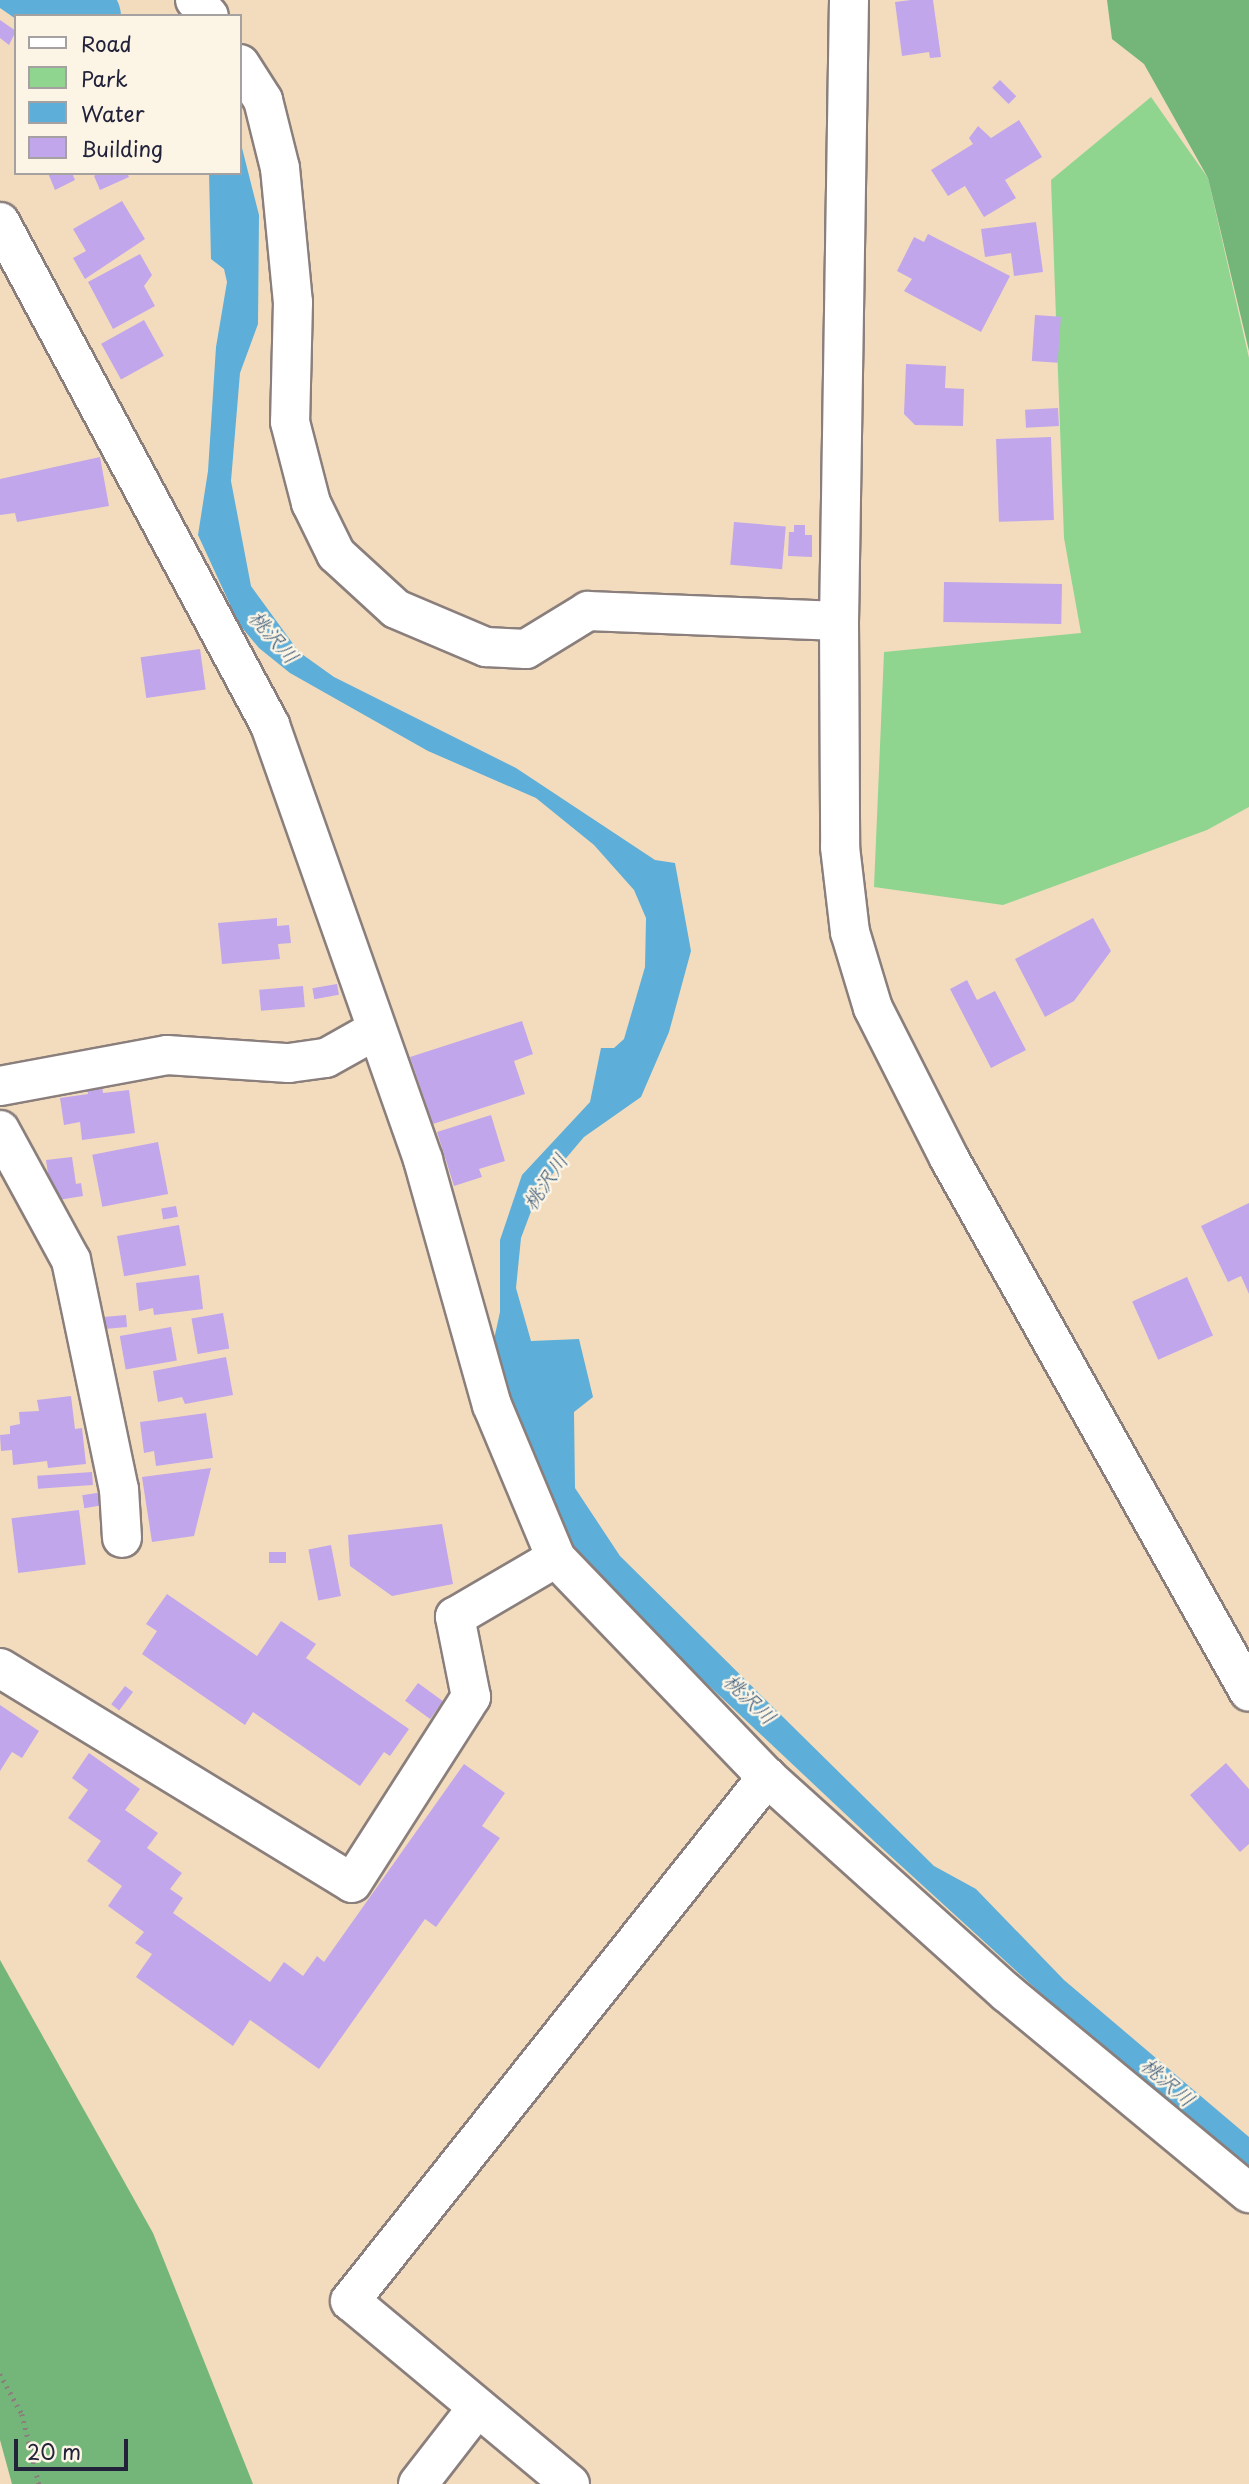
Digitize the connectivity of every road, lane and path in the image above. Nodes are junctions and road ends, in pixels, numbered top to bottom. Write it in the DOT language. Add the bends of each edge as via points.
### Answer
graph roads {
  1 [pos="195,0"];
  2 [pos="849,0"];
  3 [pos="207,14"];
  4 [pos="242,67"];
  5 [pos="0,222"];
  6 [pos="839,621"];
  7 [pos="376,1030"];
  8 [pos="0,1086"];
  9 [pos="0,1130"];
  10 [pos="122,1538"];
  11 [pos="556,1558"];
  12 [pos="0,1668"];
  13 [pos="1249,1692"];
  14 [pos="767,1777"];
  15 [pos="1249,2193"];
  16 [pos="0,2374"];
  17 [pos="477,2408"];
  18 [pos="39,2484"];
  19 [pos="418,2484"];
  20 [pos="569,2484"];
  1 -- 3 [label="street"];
  2 -- 6 [label="street"];
  4 -- 6 [label="street" via="262,100 280,167 293,302 290,422 311,503 336,554 396,609 486,648 526,649 588,611"];
  5 -- 7 [label="street" via="270,725"];
  6 -- 13 [label="street" via="841,848 850,932 873,1008 949,1158"];
  7 -- 8 [label="street" via="326,1058 289,1063 167,1055"];
  7 -- 11 [label="street" via="423,1160 492,1405"];
  9 -- 10 [label="street" via="71,1260 119,1489"];
  11 -- 12 [label="street" via="455,1617 471,1697 352,1883"];
  11 -- 14 [label="street"];
  14 -- 15 [label="street" via="1007,1993"];
  14 -- 17 [label="street" via="350,2301"];
  16 -- 18 [label="path" via="22,2413"];
  17 -- 19 [label="street"];
  17 -- 20 [label="street"];
}
